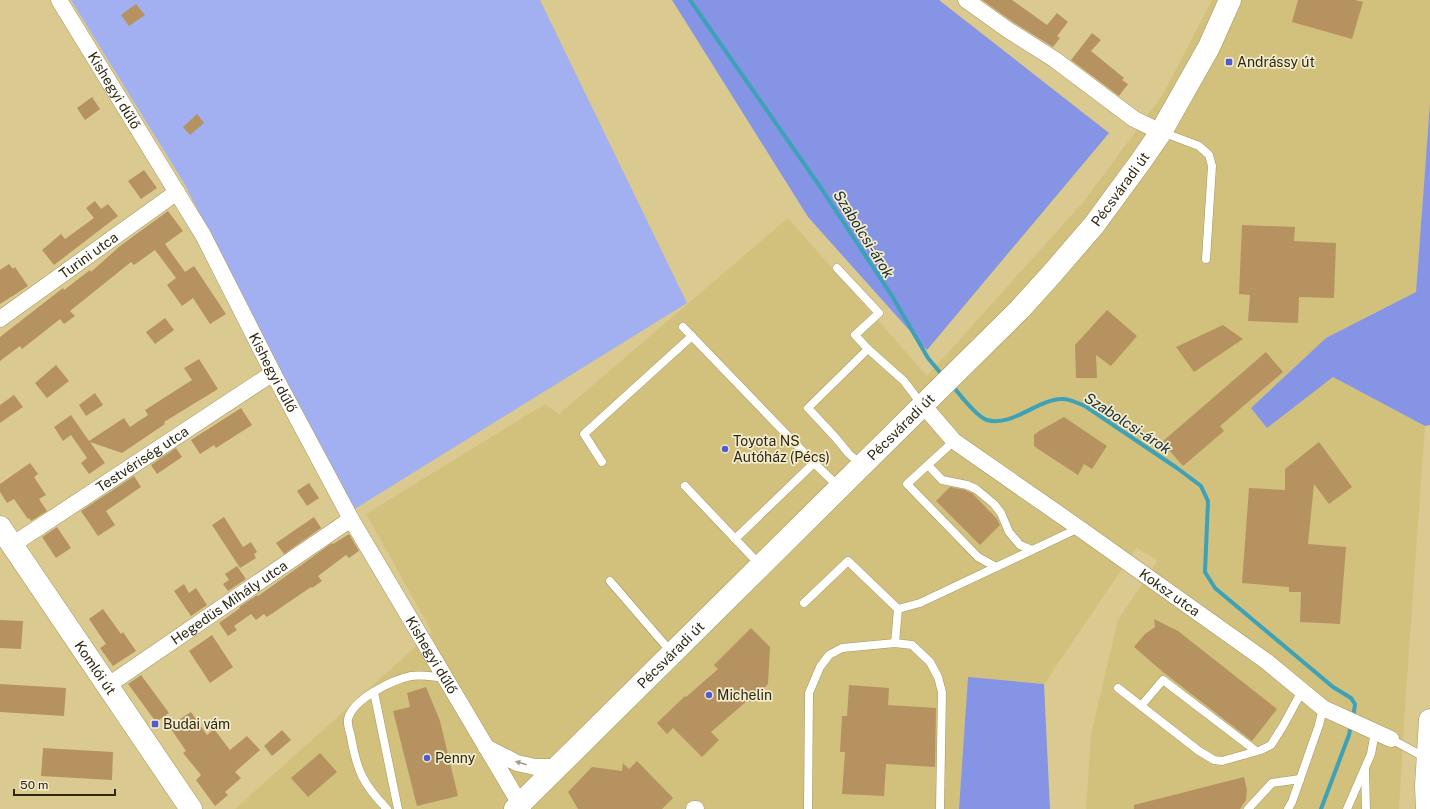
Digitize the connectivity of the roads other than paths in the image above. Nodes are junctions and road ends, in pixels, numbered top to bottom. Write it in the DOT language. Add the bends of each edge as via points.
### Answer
graph roads {
  1 [pos="58,0"];
  2 [pos="966,0"];
  3 [pos="1230,0"];
  4 [pos="1161,132"];
  5 [pos="177,192"];
  6 [pos="1206,259"];
  7 [pos="837,268"];
  8 [pos="0,319"];
  9 [pos="684,327"];
  10 [pos="692,336"];
  11 [pos="868,349"];
  12 [pos="273,373"];
  13 [pos="923,405"];
  14 [pos="954,441"];
  15 [pos="602,462"];
  16 [pos="814,463"];
  17 [pos="862,465"];
  18 [pos="928,465"];
  19 [pos="686,486"];
  20 [pos="840,488"];
  21 [pos="351,519"];
  22 [pos="1079,528"];
  23 [pos="4,534"];
  24 [pos="735,539"];
  25 [pos="1032,550"];
  26 [pos="761,566"];
  27 [pos="996,567"];
  28 [pos="610,581"];
  29 [pos="804,603"];
  30 [pos="898,609"];
  31 [pos="895,643"];
  32 [pos="672,653"];
  33 [pos="445,679"];
  34 [pos="107,686"];
  35 [pos="1118,688"];
  36 [pos="1302,691"];
  37 [pos="374,692"];
  38 [pos="1141,706"];
  39 [pos="1323,708"];
  40 [pos="1430,720"];
  41 [pos="1375,732"];
  42 [pos="1391,740"];
  43 [pos="486,747"];
  44 [pos="1256,751"];
  45 [pos="1429,759"];
  46 [pos="558,767"];
  47 [pos="1365,767"];
  48 [pos="1300,779"];
  49 [pos="520,807"];
  50 [pos="191,809"];
  51 [pos="387,809"];
  52 [pos="398,809"];
  53 [pos="808,809"];
  54 [pos="940,809"];
  55 [pos="1248,809"];
  56 [pos="1288,809"];
  57 [pos="1347,809"];
  58 [pos="1366,809"];
  59 [pos="1427,809"];
  1 -- 5 [label="street, Kishegyi dűlő"];
  2 -- 4 [label="street" via="1134,119"];
  3 -- 4 [label="main road, Pécsváradi út" via="1209,47"];
  4 -- 6 [label="lane" via="1199,146 1210,155 1212,166"];
  4 -- 13 [label="main road, Pécsváradi út" via="1094,225 1020,309"];
  5 -- 8 [label="street, Turini utca"];
  5 -- 12 [label="street, Kishegyi dűlő" via="203,235"];
  7 -- 11 [label="lane" via="878,313 855,335"];
  9 -- 10 [label="lane"];
  10 -- 15 [label="lane" via="584,434"];
  10 -- 16 [label="lane"];
  11 -- 13 [label="lane" via="904,380"];
  11 -- 17 [label="lane" via="808,408"];
  12 -- 21 [label="street, Kishegyi dűlő"];
  12 -- 23 [label="street, Testvériség utca"];
  13 -- 14 [label="street, Koksz utca"];
  13 -- 17 [label="main road, Pécsváradi út"];
  14 -- 18 [label="lane"];
  14 -- 22 [label="street, Koksz utca"];
  16 -- 20 [label="lane"];
  16 -- 24 [label="lane"];
  17 -- 20 [label="main road, Pécsváradi út"];
  18 -- 25 [label="lane" via="942,480 976,489 994,504 1009,532 1020,545"];
  18 -- 27 [label="lane" via="907,484 978,557"];
  19 -- 24 [label="lane"];
  20 -- 26 [label="main road, Pécsváradi út"];
  21 -- 33 [label="street, Kishegyi dűlő"];
  21 -- 34 [label="street, Hegedüs Mihály utca"];
  22 -- 25 [label="lane"];
  22 -- 36 [label="street, Koksz utca" via="1266,661"];
  23 -- 34 [label="main road, Komlói út"];
  24 -- 26 [label="lane"];
  25 -- 27 [label="lane"];
  26 -- 32 [label="main road, Pécsváradi út"];
  27 -- 30 [label="lane" via="920,603"];
  28 -- 32 [label="lane"];
  29 -- 30 [label="lane" via="848,562"];
  30 -- 31 [label="lane"];
  31 -- 53 [label="lane" via="842,648 829,655 820,667 810,693"];
  31 -- 54 [label="lane" via="912,645 930,662 938,677 942,692"];
  32 -- 46 [label="main road, Pécsváradi út"];
  33 -- 37 [label="lane" via="413,675"];
  33 -- 43 [label="street, Kishegyi dűlő"];
  34 -- 50 [label="main road, Komlói út"];
  35 -- 38 [label="lane"];
  36 -- 39 [label="street, Koksz utca"];
  36 -- 44 [label="lane" via="1271,744"];
  37 -- 51 [label="lane" via="357,704 348,721 355,760 363,780"];
  37 -- 52 [label="lane"];
  38 -- 44 [label="lane" via="1198,751 1214,760 1222,761"];
  38 -- 44 [label="lane" via="1163,680"];
  39 -- 41 [label="street, Koksz utca"];
  39 -- 48 [label="lane"];
  40 -- 45 [label="main road"];
  41 -- 42 [label="street, Koksz utca"];
  41 -- 47 [label="lane" via="1372,754"];
  42 -- 45 [label="lane, Koksz utca"];
  46 -- 43 [label="street, one-way" via="535,767 518,763"];
  43 -- 49 [label="street, Kishegyi dűlő"];
  45 -- 59 [label="main road"];
  46 -- 49 [label="main road, Pécsváradi út"];
  47 -- 57 [label="lane"];
  47 -- 58 [label="lane"];
  48 -- 55 [label="lane" via="1272,783"];
  48 -- 56 [label="lane"];
}
